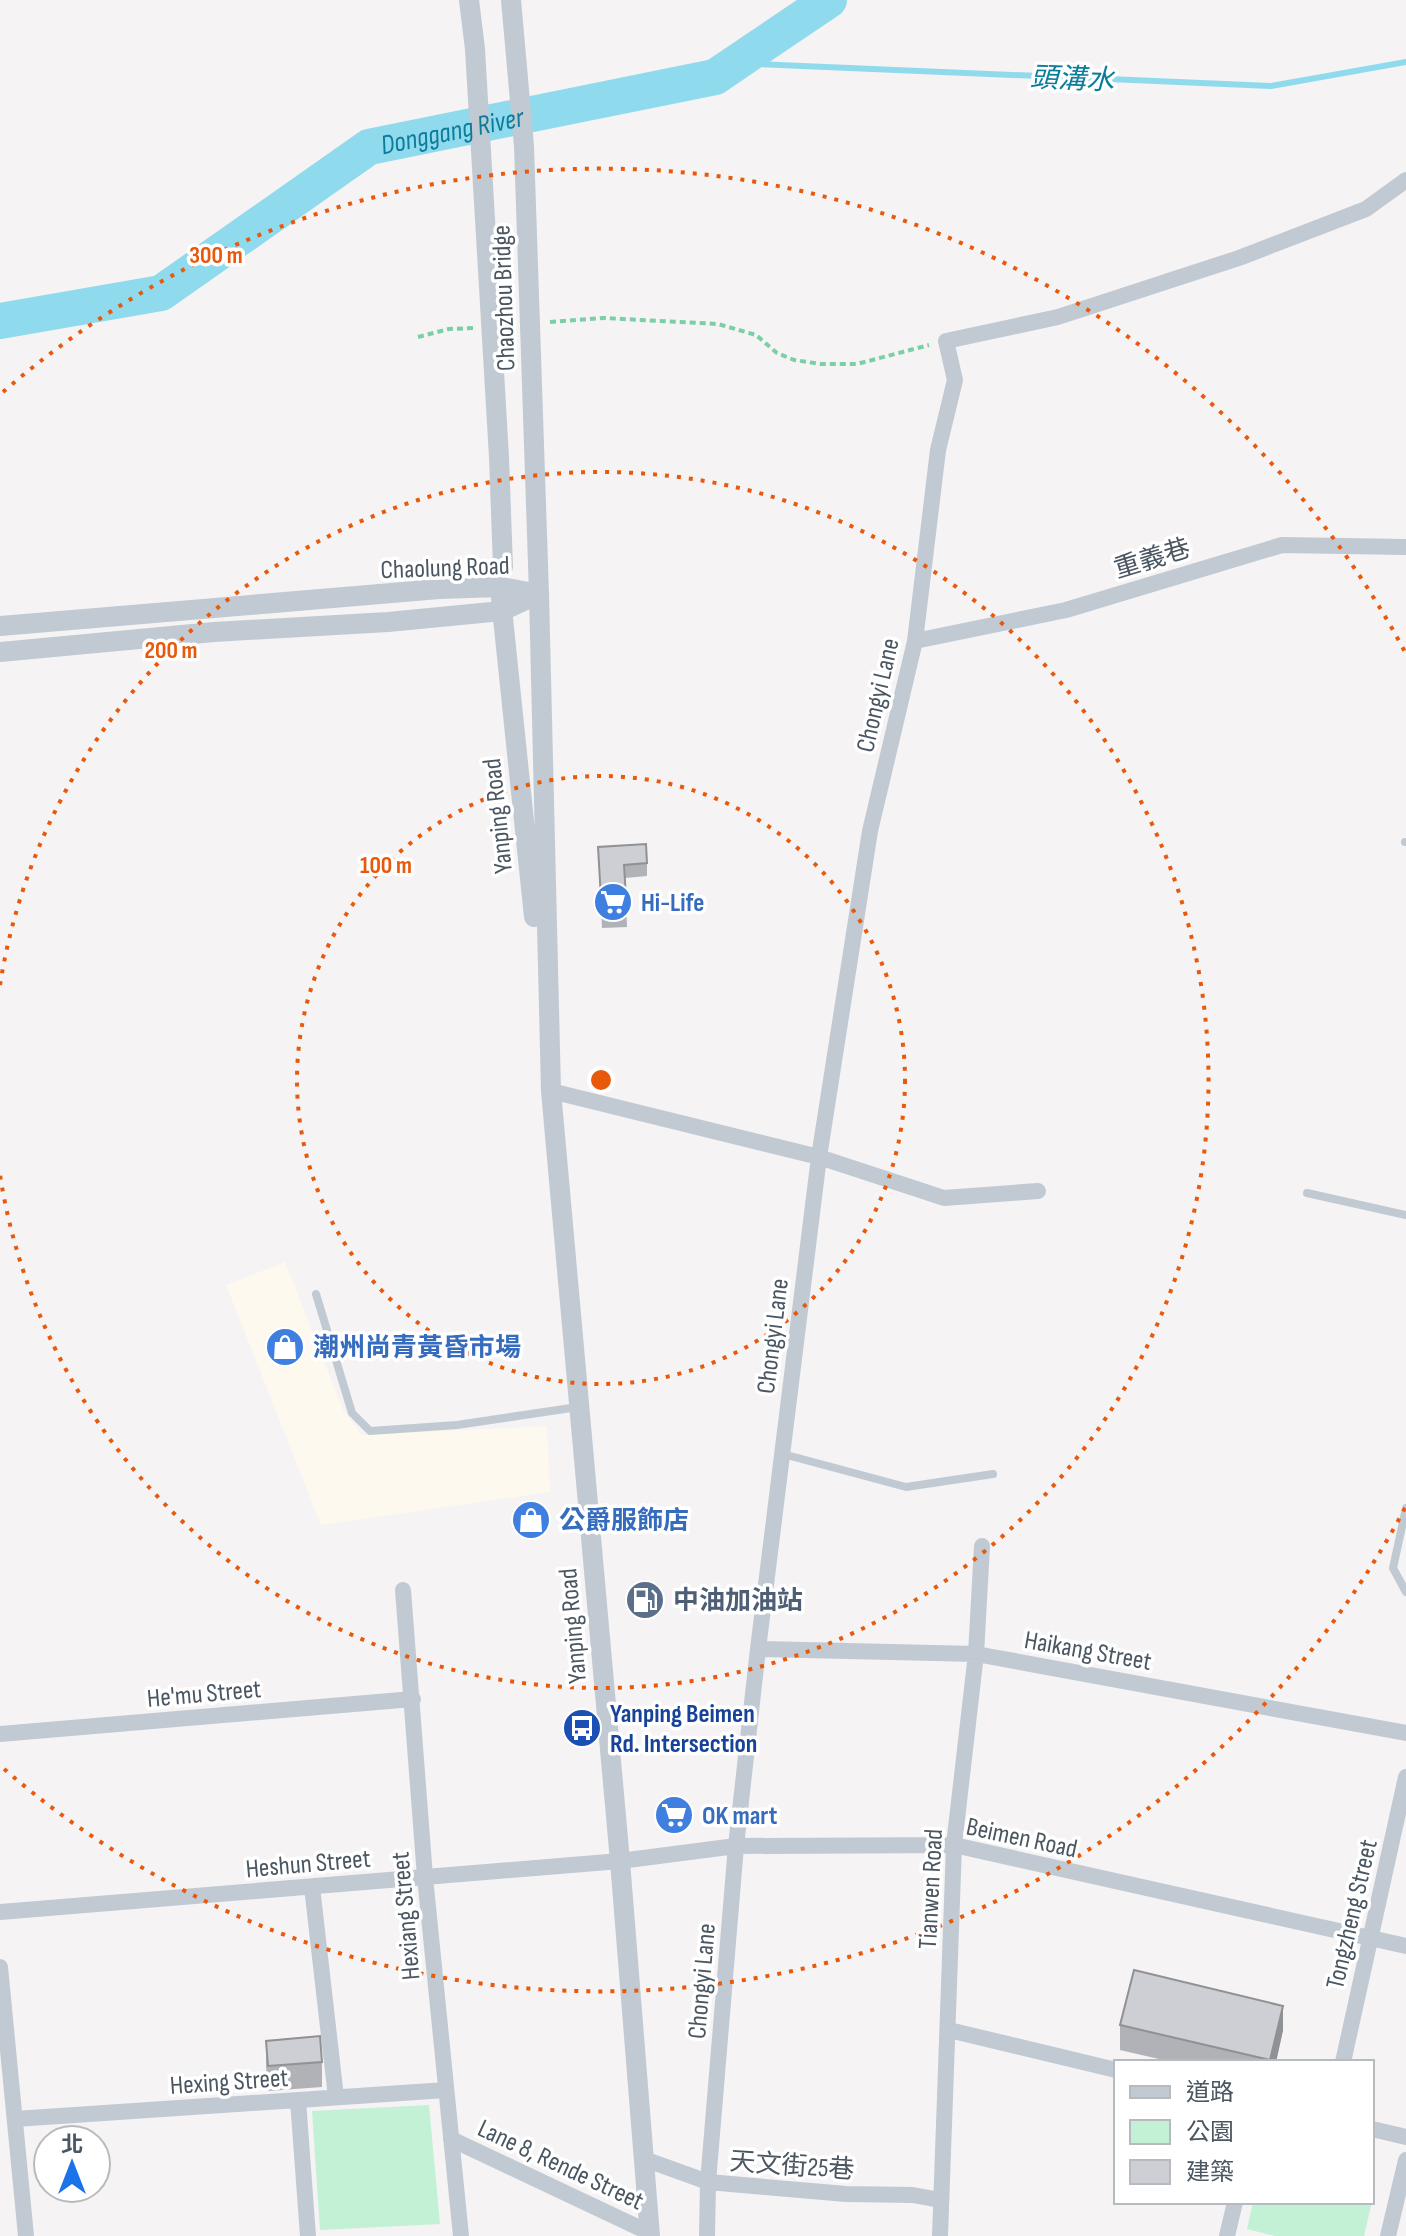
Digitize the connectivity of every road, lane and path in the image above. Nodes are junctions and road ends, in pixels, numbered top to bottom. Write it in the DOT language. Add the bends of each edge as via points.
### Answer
graph roads {
  1 [pos="469,0"];
  2 [pos="511,0"];
  3 [pos="1406,180"];
  4 [pos="542,323"];
  5 [pos="476,328"];
  6 [pos="418,337"];
  7 [pos="946,341"];
  8 [pos="1406,547"];
  9 [pos="502,577"];
  10 [pos="539,594"];
  11 [pos="502,611"];
  12 [pos="0,626"];
  13 [pos="915,641"];
  14 [pos="0,652"];
  15 [pos="549,1059"];
  16 [pos="551,1091"];
  17 [pos="819,1157"];
  18 [pos="1038,1191"];
  19 [pos="1307,1193"];
  20 [pos="1406,1215"];
  21 [pos="316,1294"];
  22 [pos="579,1407"];
  23 [pos="782,1454"];
  24 [pos="993,1474"];
  25 [pos="1406,1508"];
  26 [pos="982,1546"];
  27 [pos="403,1590"];
  28 [pos="1406,1592"];
  29 [pos="758,1649"];
  30 [pos="976,1654"];
  31 [pos="413,1699"];
  32 [pos="1406,1733"];
  33 [pos="0,1734"];
  34 [pos="1406,1777"];
  35 [pos="954,1845"];
  36 [pos="736,1846"];
  37 [pos="620,1861"];
  38 [pos="425,1877"];
  39 [pos="312,1887"];
  40 [pos="0,1912"];
  41 [pos="1370,1938"];
  42 [pos="1406,1946"];
  43 [pos="0,1967"];
  44 [pos="949,2030"];
  45 [pos="1343,2060"];
  46 [pos="1114,2070"];
  47 [pos="446,2090"];
  48 [pos="336,2097"];
  49 [pos="298,2100"];
  50 [pos="15,2119"];
  51 [pos="1374,2129"];
  52 [pos="1406,2137"];
  53 [pos="451,2139"];
  54 [pos="644,2159"];
  55 [pos="1406,2160"];
  56 [pos="708,2182"];
  57 [pos="940,2200"];
  58 [pos="1235,2204"];
  59 [pos="650,2234"];
  60 [pos="26,2236"];
  61 [pos="308,2236"];
  62 [pos="461,2236"];
  63 [pos="707,2236"];
  64 [pos="940,2236"];
  65 [pos="1227,2236"];
  66 [pos="1388,2236"];
  1 -- 9 [label="street, Chaozhou Bridge, bridge"];
  2 -- 10 [label="street, Chaozhou Bridge, bridge" via="524,146"];
  3 -- 7 [label="street" via="1366,209 1239,258 1058,317"];
  4 -- 7 [label="path" via="604,318 718,324 756,335 786,357 821,364 857,364"];
  5 -- 6 [label="path"];
  7 -- 13 [label="street, Chongyi Lane" via="955,380 938,450"];
  8 -- 13 [label="street, 重義巷" via="1282,545 1066,610"];
  9 -- 10 [label="street, Chaolung Road"];
  9 -- 11 [label="street, Yanping Road"];
  9 -- 12 [label="street, Chaolung Road" via="439,589"];
  10 -- 11 [label="street, Chaolung Road"];
  10 -- 15 [label="street, Yanping Road"];
  11 -- 14 [label="street, Chaolung Road"];
  11 -- 15 [label="street, Yanping Road"];
  13 -- 17 [label="street, Chongyi Lane" via="870,831"];
  15 -- 16 [label="street, Yanping Road"];
  16 -- 17 [label="street"];
  16 -- 22 [label="street, Yanping Road"];
  17 -- 18 [label="street" via="944,1198"];
  17 -- 23 [label="street, Chongyi Lane"];
  19 -- 20 [label="lane"];
  21 -- 22 [label="lane" via="352,1413 370,1431"];
  22 -- 37 [label="street, Yanping Road"];
  23 -- 24 [label="lane" via="906,1487"];
  23 -- 29 [label="street, Chongyi Lane"];
  25 -- 28 [label="lane" via="1393,1568"];
  26 -- 30 [label="street, Tianwen Road"];
  27 -- 31 [label="street, Hexiang Street"];
  29 -- 30 [label="street, Haikang Street"];
  29 -- 36 [label="street, Chongyi Lane"];
  30 -- 32 [label="street, Haikang Street"];
  30 -- 35 [label="street, Tianwen Road"];
  31 -- 33 [label="street, He'mu Street"];
  31 -- 38 [label="street, Hexiang Street"];
  34 -- 41 [label="street, Tongzheng Street"];
  35 -- 36 [label="street, Beimen Road"];
  35 -- 41 [label="street, Beimen Road"];
  35 -- 44 [label="street, Tianwen Road"];
  36 -- 37 [label="street, Beimen Road"];
  36 -- 56 [label="street, Chongyi Lane"];
  37 -- 38 [label="street, Heshun Street"];
  37 -- 54 [label="street, Yanping Road"];
  38 -- 39 [label="street, Heshun Street"];
  38 -- 47 [label="street, Hexiang Street"];
  39 -- 40 [label="street, Heshun Street"];
  39 -- 48 [label="street"];
  41 -- 42 [label="street, Beimen Road"];
  41 -- 45 [label="street, Tongzheng Street"];
  43 -- 50 [label="street"];
  44 -- 46 [label="street"];
  44 -- 57 [label="street, Tianwen Road"];
  47 -- 48 [label="street, Hexing Street"];
  47 -- 53 [label="street, Hexiang Street"];
  48 -- 49 [label="street, Hexing Street"];
  49 -- 50 [label="street, Hexing Street"];
  49 -- 61 [label="street"];
  50 -- 60 [label="street"];
  51 -- 52 [label="street"];
  53 -- 59 [label="street, Lane 8, Rende Street"];
  53 -- 62 [label="street, Hexiang Street"];
  54 -- 56 [label="street, 天文街25巷"];
  54 -- 59 [label="street, Yanping Road"];
  55 -- 66 [label="street"];
  56 -- 57 [label="street, 天文街25巷"];
  56 -- 63 [label="street, Chongyi Lane"];
  57 -- 64 [label="street, Tianwen Road"];
  58 -- 65 [label="street"];
}
